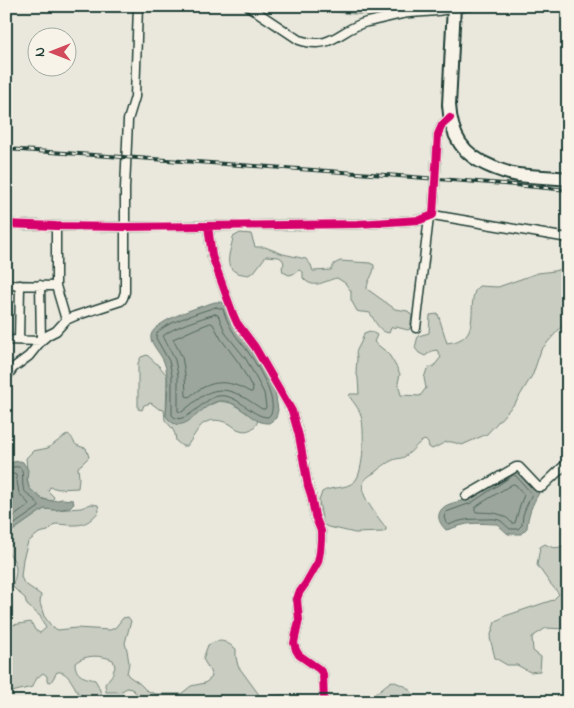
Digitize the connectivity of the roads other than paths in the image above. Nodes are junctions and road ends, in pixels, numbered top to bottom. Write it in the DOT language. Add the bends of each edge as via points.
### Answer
graph roads {
  1 [pos="138,6"];
  2 [pos="248,6"];
  3 [pos="470,6"];
  4 [pos="454,7"];
  5 [pos="450,118"];
  6 [pos="568,179"];
  7 [pos="431,216"];
  8 [pos="6,224"];
  9 [pos="56,226"];
  10 [pos="124,226"];
  11 [pos="208,226"];
  12 [pos="568,238"];
  13 [pos="6,285"];
  14 [pos="20,285"];
  15 [pos="40,286"];
  16 [pos="56,286"];
  17 [pos="66,320"];
  18 [pos="416,328"];
  19 [pos="6,340"];
  20 [pos="19,340"];
  21 [pos="41,341"];
  22 [pos="6,378"];
  23 [pos="568,462"];
  24 [pos="466,496"];
  25 [pos="324,702"];
  1 -- 10 [label="street" via="135,97 128,120"];
  2 -- 4 [label="street" via="299,40 319,44 367,22"];
  3 -- 4 [label="street"];
  4 -- 5 [label="main road"];
  5 -- 6 [label="main road" via="458,142 482,163 516,175"];
  5 -- 7 [label="street" via="438,134"];
  7 -- 11 [label="street" via="420,220 358,224"];
  7 -- 12 [label="street"];
  7 -- 18 [label="street"];
  8 -- 9 [label="street"];
  9 -- 10 [label="street"];
  9 -- 16 [label="street"];
  10 -- 11 [label="street"];
  10 -- 17 [label="street" via="123,298"];
  11 -- 25 [label="street" via="212,256 233,314 292,411 299,436 321,540 318,562 297,599 299,620 294,643 299,655 323,674"];
  13 -- 14 [label="street"];
  14 -- 15 [label="street"];
  14 -- 20 [label="street"];
  15 -- 16 [label="street"];
  15 -- 21 [label="street"];
  16 -- 17 [label="street"];
  17 -- 21 [label="street"];
  19 -- 20 [label="street"];
  20 -- 21 [label="street"];
  21 -- 22 [label="street"];
  23 -- 24 [label="street" via="542,486 538,487 516,467"];
}
